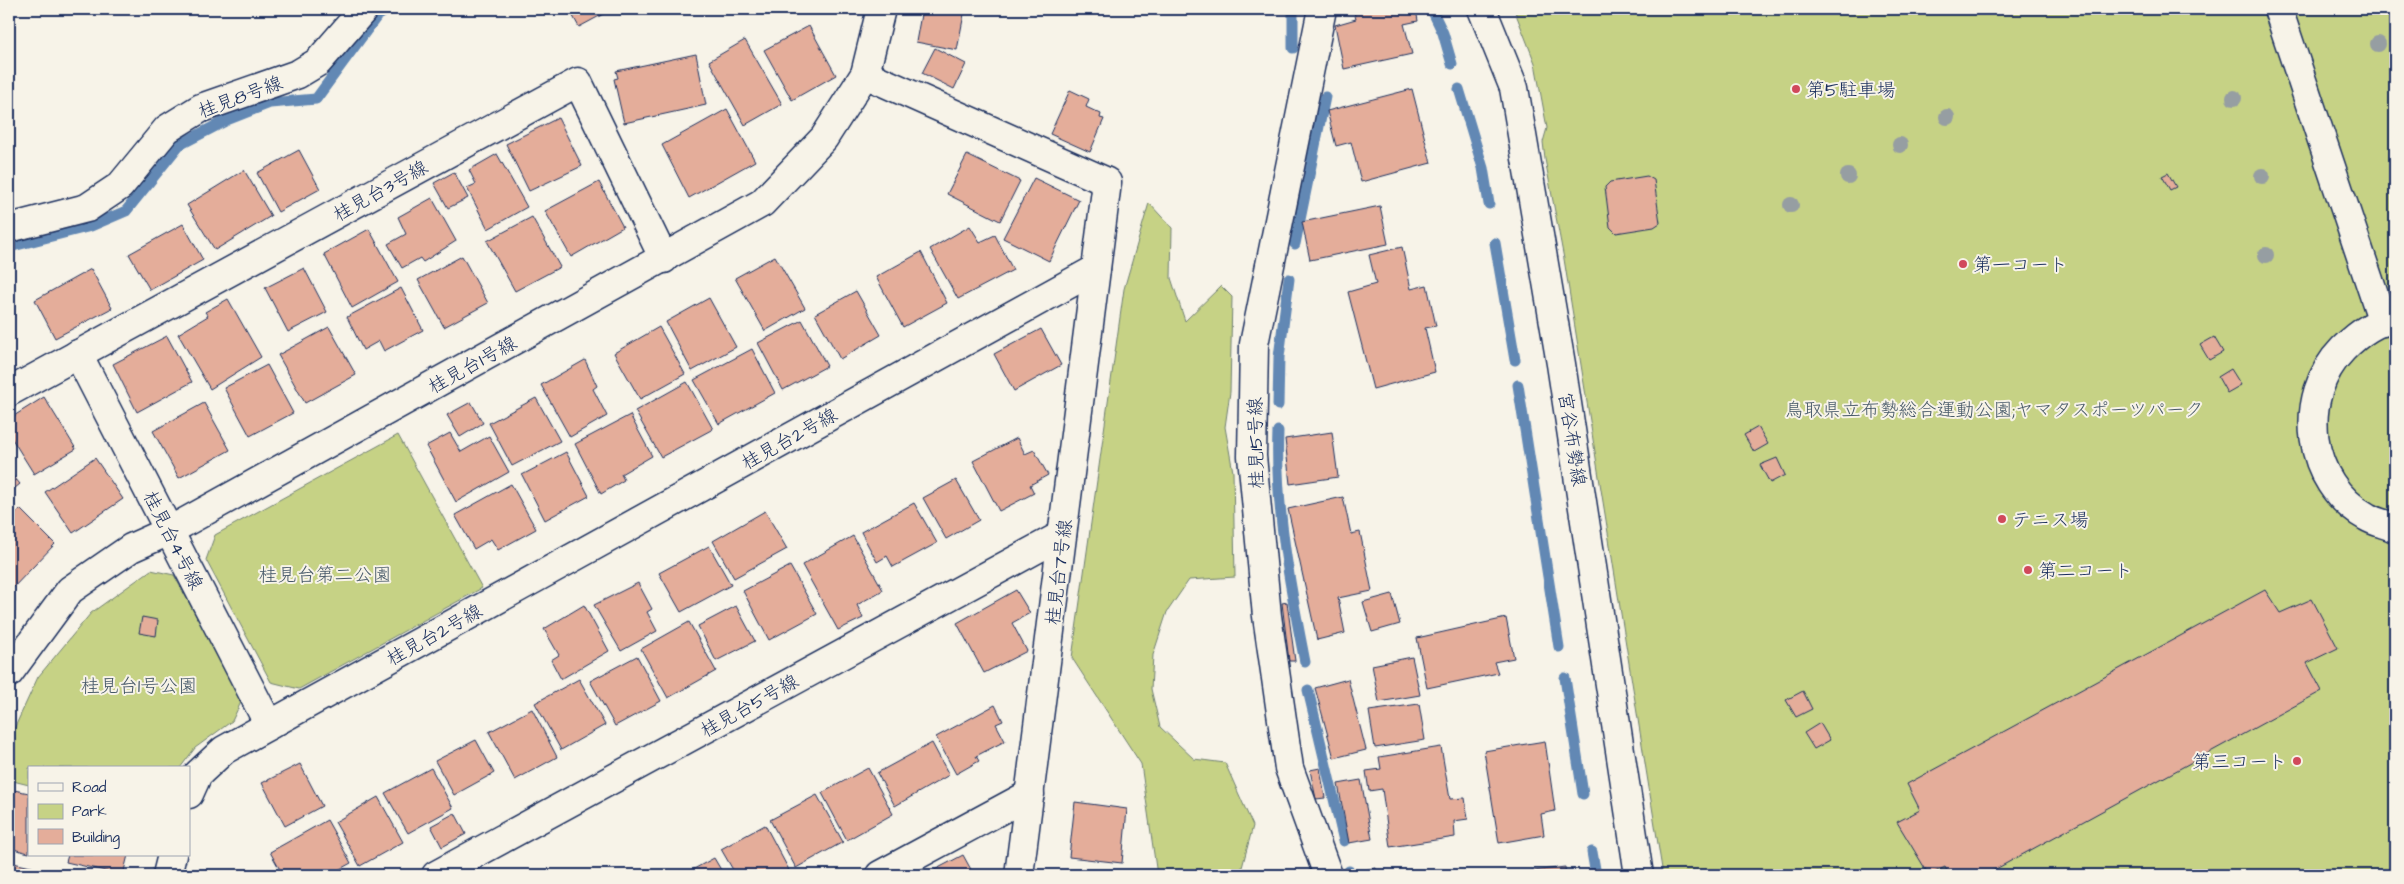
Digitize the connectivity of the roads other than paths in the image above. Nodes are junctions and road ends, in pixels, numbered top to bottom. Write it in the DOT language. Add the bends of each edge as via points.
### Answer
graph roads {
  1 [pos="364,9"];
  2 [pos="881,9"];
  3 [pos="1322,9"];
  4 [pos="1482,9"];
  5 [pos="2278,9"];
  6 [pos="865,74"];
  7 [pos="9,228"];
  8 [pos="664,258"];
  9 [pos="1096,269"];
  10 [pos="2389,320"];
  11 [pos="78,354"];
  12 [pos="9,392"];
  13 [pos="2395,528"];
  14 [pos="169,531"];
  15 [pos="1062,535"];
  16 [pos="9,673"];
  17 [pos="269,725"];
  18 [pos="190,792"];
  19 [pos="1030,794"];
  20 [pos="172,856"];
  21 [pos="167,875"];
  22 [pos="436,875"];
  23 [pos="880,875"];
  24 [pos="1019,875"];
  25 [pos="1328,875"];
  26 [pos="1639,875"];
  1 -- 7 [label="street, 桂見8号線" via="318,62 298,74 201,108 167,129 120,186 87,208"];
  2 -- 6 [label="street, 桂見台1号線"];
  3 -- 25 [label="street, 桂見15号線" via="1254,344 1252,456 1267,616 1289,768"];
  4 -- 26 [label="street, 宮谷布勢線" via="1514,88 1561,364"];
  5 -- 10 [label="street"];
  6 -- 8 [label="street, 桂見台1号線" via="824,138 762,202"];
  6 -- 9 [label="street" via="1107,182"];
  8 -- 11 [label="street, 桂見台3号線" via="578,82"];
  8 -- 14 [label="street, 桂見台1号線"];
  9 -- 15 [label="street, 桂見台7号線"];
  9 -- 17 [label="street, 桂見台2号線"];
  10 -- 13 [label="street" via="2357,335 2332,361 2316,393 2312,428 2320,463 2338,494 2366,517"];
  11 -- 12 [label="street, 桂見台3号線"];
  11 -- 14 [label="street, 桂見台4号線"];
  14 -- 16 [label="street, 桂見台1号線" via="131,548 70,590"];
  14 -- 17 [label="street, 桂見台4号線"];
  15 -- 19 [label="street, 桂見台7号線"];
  15 -- 22 [label="street, 桂見台5号線"];
  17 -- 18 [label="street, 桂見台2号線" via="224,750 198,774"];
  19 -- 23 [label="street"];
  19 -- 24 [label="street, 桂見台7号線"];
  20 -- 21 [label="street"];
}
